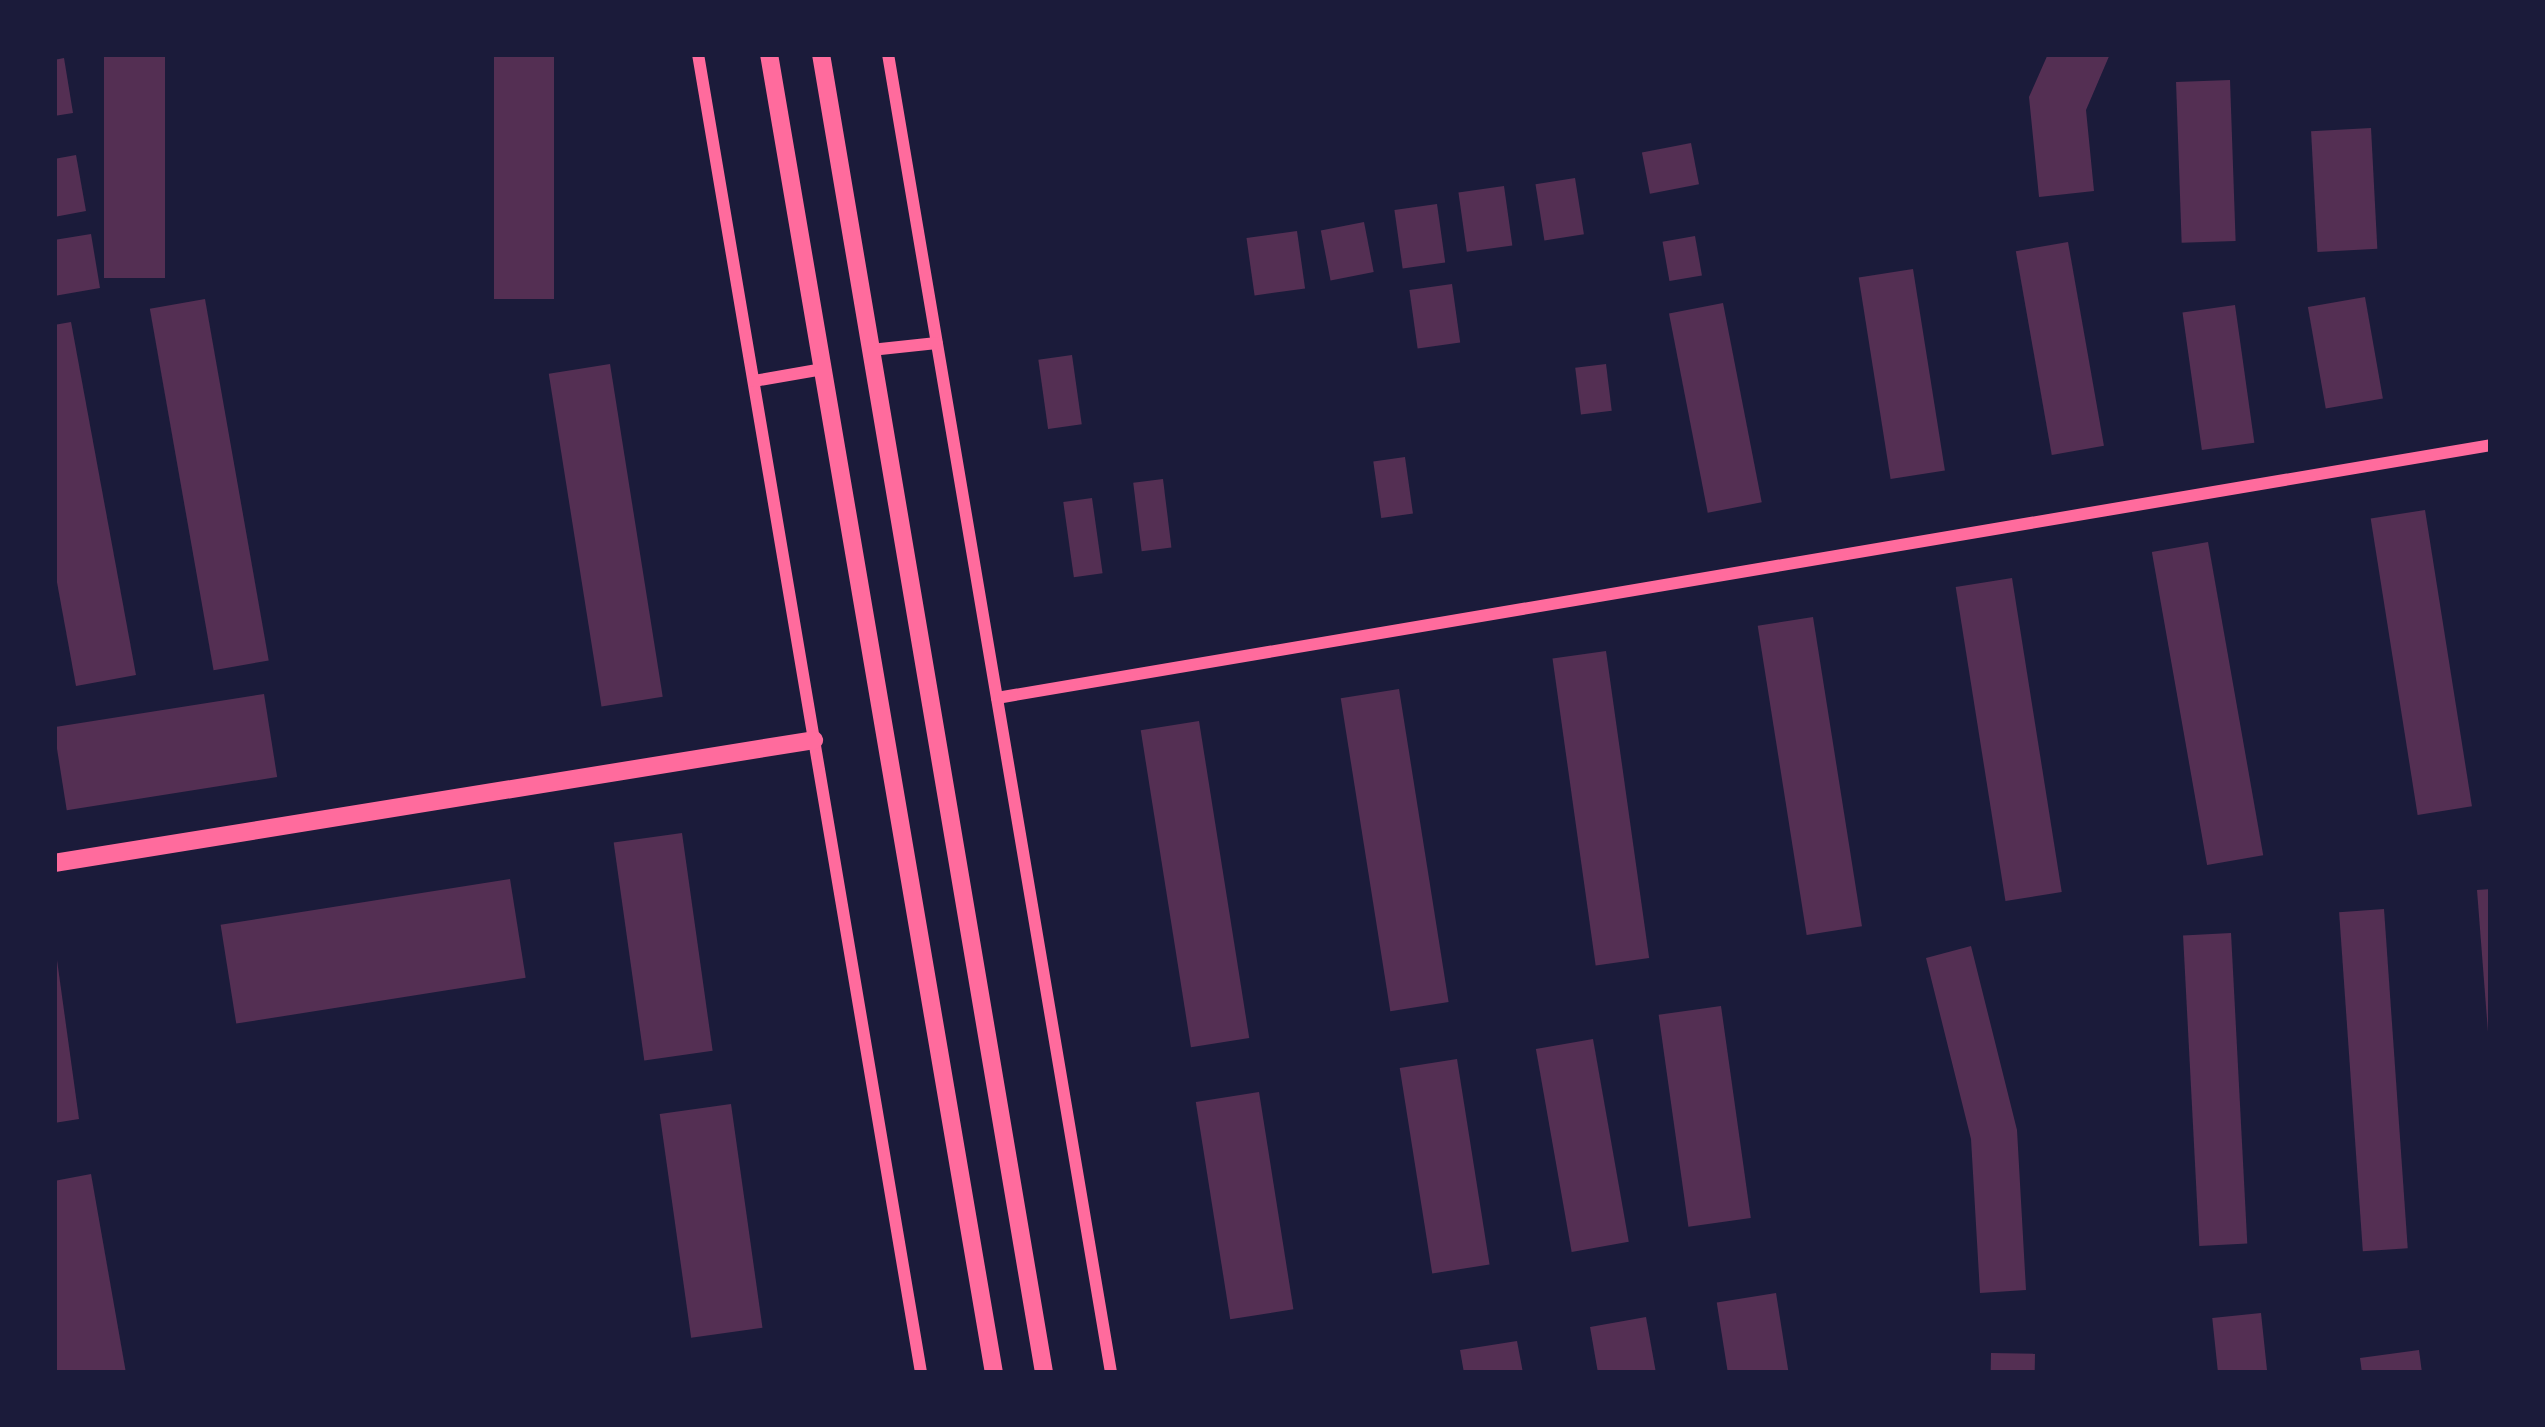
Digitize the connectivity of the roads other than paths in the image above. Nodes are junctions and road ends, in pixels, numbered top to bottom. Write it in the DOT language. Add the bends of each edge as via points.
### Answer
graph roads {
  1 [pos="698,54"];
  2 [pos="769,54"];
  3 [pos="820,54"];
  4 [pos="888,54"];
  5 [pos="937,343"];
  6 [pos="872,350"];
  7 [pos="823,369"];
  8 [pos="754,381"];
  9 [pos="2491,445"];
  10 [pos="997,698"];
  11 [pos="814,740"];
  12 [pos="54,863"];
  13 [pos="921,1373"];
  14 [pos="994,1373"];
  15 [pos="1044,1373"];
  16 [pos="1111,1373"];
  1 -- 8 [label="street"];
  2 -- 7 [label="street"];
  3 -- 6 [label="street"];
  4 -- 5 [label="street"];
  5 -- 6 [label="street"];
  5 -- 10 [label="street"];
  6 -- 15 [label="street"];
  7 -- 8 [label="street"];
  7 -- 14 [label="street"];
  8 -- 11 [label="street"];
  9 -- 10 [label="street"];
  10 -- 16 [label="street"];
  11 -- 12 [label="street"];
  11 -- 13 [label="street"];
}
